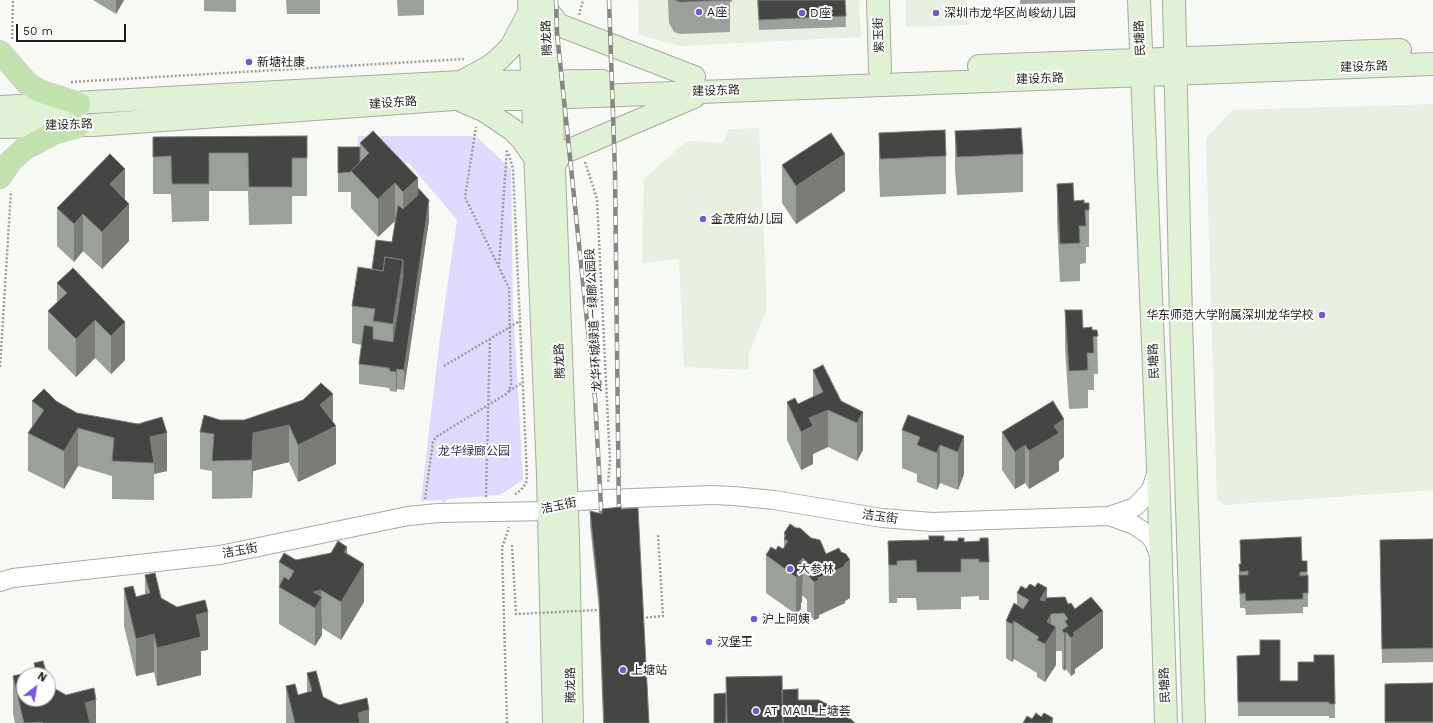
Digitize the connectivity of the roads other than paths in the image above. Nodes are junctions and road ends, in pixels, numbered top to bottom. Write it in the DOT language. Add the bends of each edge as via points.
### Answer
graph roads {
  1 [pos="878,0"];
  2 [pos="1139,0"];
  3 [pos="1174,0"];
  4 [pos="538,5"];
  5 [pos="7,48"];
  6 [pos="1433,49"];
  7 [pos="1433,64"];
  8 [pos="1176,66"];
  9 [pos="1142,67"];
  10 [pos="880,70"];
  11 [pos="701,84"];
  12 [pos="457,90"];
  13 [pos="542,90"];
  14 [pos="79,104"];
  15 [pos="0,107"];
  16 [pos="78,126"];
  17 [pos="0,127"];
  18 [pos="545,164"];
  19 [pos="5,183"];
  20 [pos="1158,468"];
  21 [pos="557,507"];
  22 [pos="1109,516"];
  23 [pos="1161,560"];
  24 [pos="4,578"];
  25 [pos="554,723"];
  26 [pos="572,723"];
  27 [pos="1166,723"];
  28 [pos="1194,723"];
  1 -- 10 [label="main road, 紫玉街"];
  2 -- 9 [label="main road, 民塘路"];
  3 -- 8 [label="main road"];
  4 -- 11 [label="main road" via="559,24"];
  4 -- 12 [label="main road" via="511,47"];
  4 -- 13 [label="main road, 腾龙路"];
  5 -- 14 [label="main road" via="27,83 39,91"];
  6 -- 8 [label="main road, 建设东路"];
  7 -- 8 [label="main road, 建设东路"];
  8 -- 9 [label="main road, 建设东路"];
  8 -- 28 [label="main road"];
  9 -- 10 [label="main road, 建设东路"];
  9 -- 11 [label="main road, 建设东路"];
  9 -- 20 [label="main road, 民塘路"];
  10 -- 11 [label="main road, 建设东路"];
  11 -- 13 [label="main road, 建设东路"];
  11 -- 18 [label="main road"];
  12 -- 13 [label="main road, 建设东路"];
  12 -- 14 [label="main road, 建设东路"];
  12 -- 16 [label="main road, 建设东路"];
  12 -- 18 [label="main road" via="504,123"];
  13 -- 18 [label="main road, 腾龙路"];
  14 -- 15 [label="main road, 建设东路"];
  16 -- 17 [label="main road, 建设东路"];
  16 -- 19 [label="main road" via="54,133 24,149 10,162"];
  18 -- 21 [label="main road, 腾龙路"];
  20 -- 22 [label="street" via="1151,490 1135,508"];
  20 -- 23 [label="main road, 民塘路"];
  21 -- 22 [label="street, 洁玉街" via="712,495 774,500 907,521"];
  21 -- 24 [label="street, 洁玉街" via="408,516 225,554"];
  21 -- 25 [label="main road, 腾龙路"];
  21 -- 26 [label="main road, 腾龙路"];
  22 -- 23 [label="street" via="1134,525 1149,535"];
  23 -- 27 [label="main road, 民塘路"];
}
